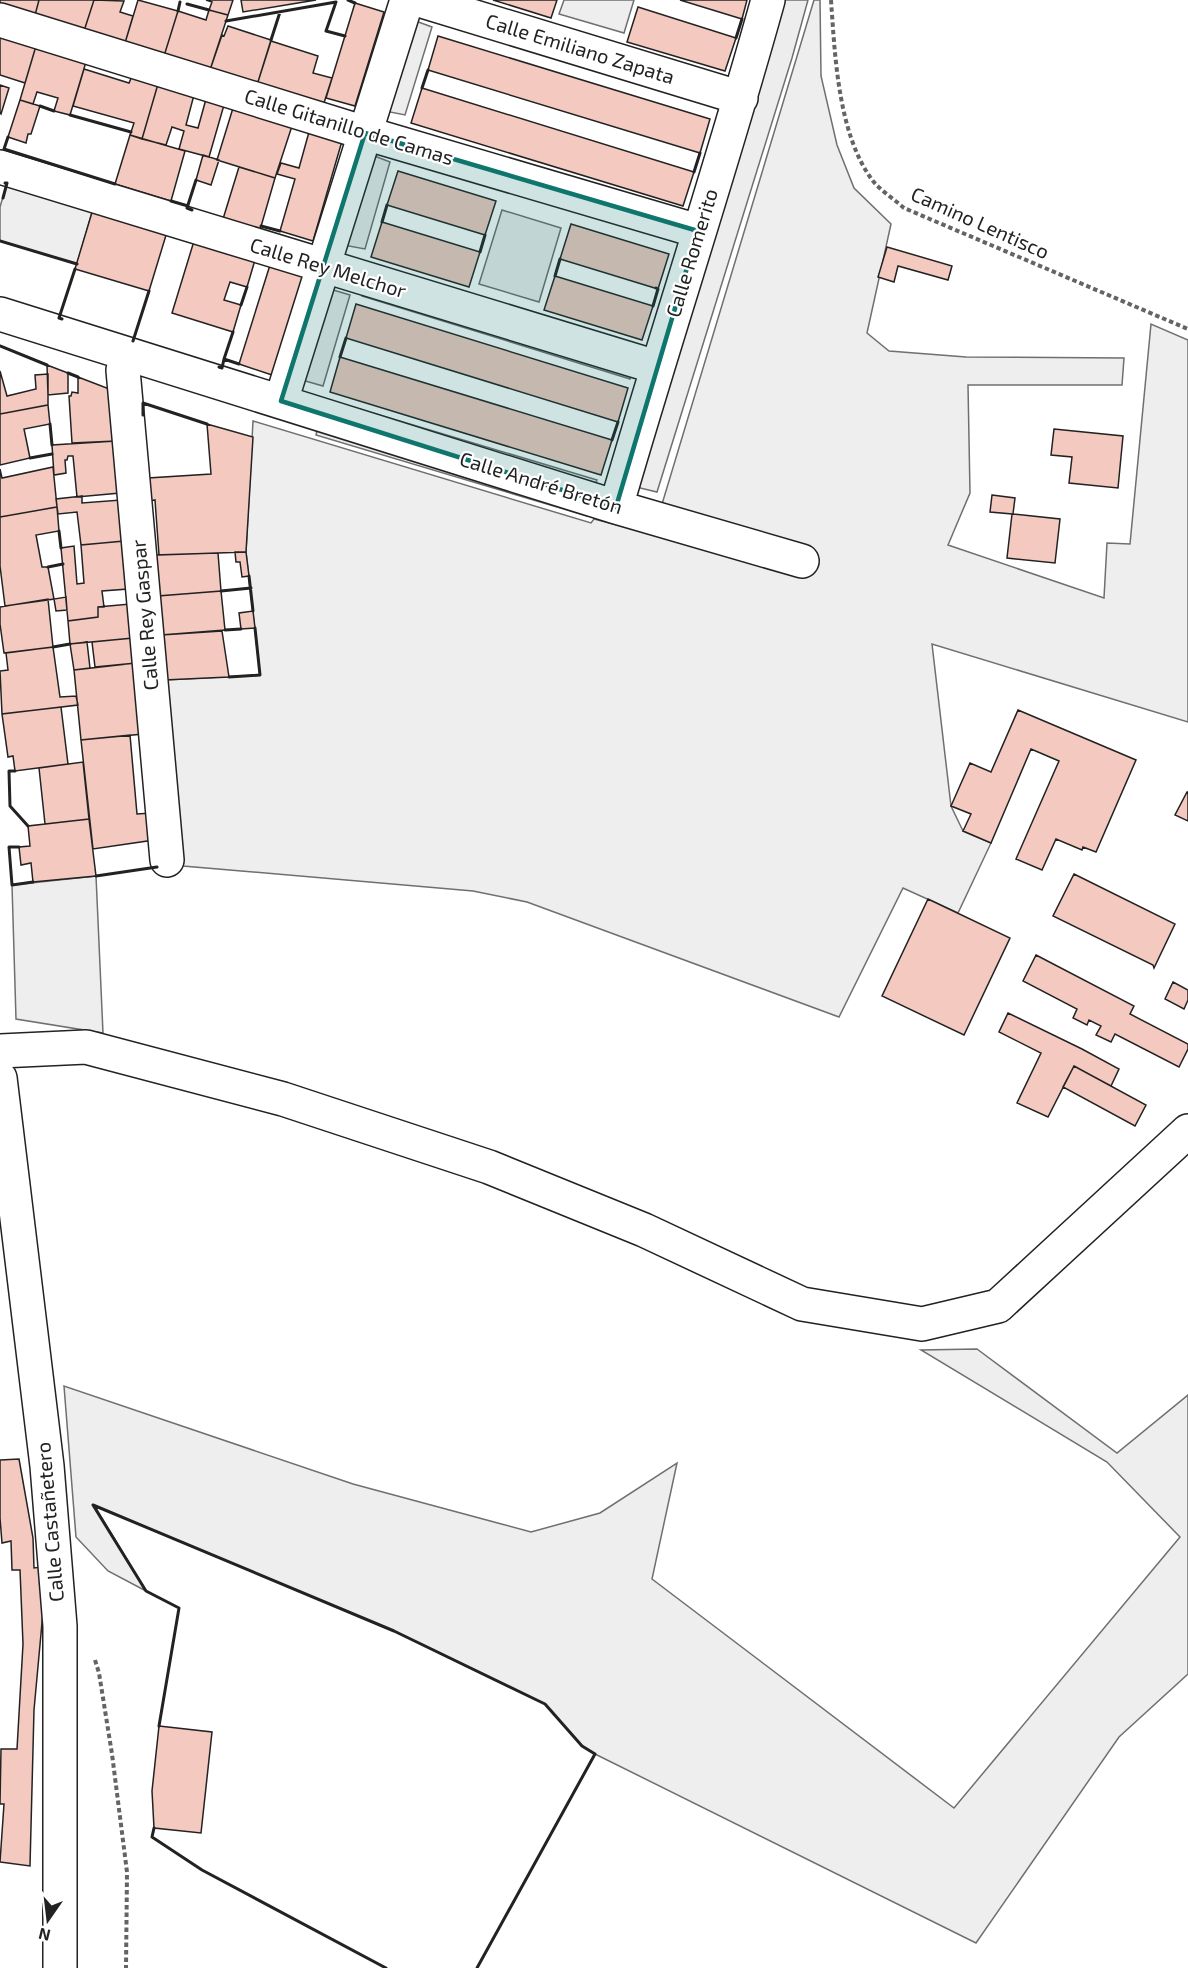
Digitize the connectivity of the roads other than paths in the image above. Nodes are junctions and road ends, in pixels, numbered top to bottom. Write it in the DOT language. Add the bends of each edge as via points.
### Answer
graph roads {
  1 [pos="407,0"];
  2 [pos="418,0"];
  3 [pos="768,0"];
  4 [pos="0,20"];
  5 [pos="741,98"];
  6 [pos="365,133"];
  7 [pos="0,167"];
  8 [pos="698,231"];
  9 [pos="324,267"];
  10 [pos="0,314"];
  11 [pos="0,326"];
  12 [pos="656,367"];
  13 [pos="123,370"];
  14 [pos="281,401"];
  15 [pos="615,507"];
  16 [pos="802,561"];
  17 [pos="167,860"];
  18 [pos="0,1051"];
  19 [pos="0,1078"];
  20 [pos="1188,1131"];
  21 [pos="60,1968"];
  1 -- 6 [label="street"];
  2 -- 5 [label="street, Calle Emiliano Zapata"];
  3 -- 5 [label="street, Calle Romerito"];
  4 -- 6 [label="street, Calle Gitanillo de Camas"];
  5 -- 8 [label="street, Calle Romerito"];
  6 -- 8 [label="street, Calle Gitanillo de Camas"];
  6 -- 9 [label="street"];
  7 -- 9 [label="street, Calle Rey Melchor"];
  8 -- 12 [label="street, Calle Romerito"];
  9 -- 12 [label="street, Calle Rey Melchor"];
  9 -- 14 [label="street"];
  10 -- 14 [label="street, Calle André Bretón"];
  11 -- 13 [label="street, Calle André Bretón"];
  12 -- 15 [label="street, Calle Romerito"];
  13 -- 14 [label="street, Calle André Bretón" via="235,400"];
  13 -- 17 [label="street, Calle Rey Gaspar"];
  14 -- 15 [label="street, Calle André Bretón"];
  15 -- 16 [label="street, Calle André Bretón"];
  18 -- 20 [label="street" via="86,1047 283,1099 489,1167 644,1230 802,1304 922,1324 998,1306"];
  19 -- 21 [label="street, Calle Castañetero" via="47,1466 60,1626"];
}
